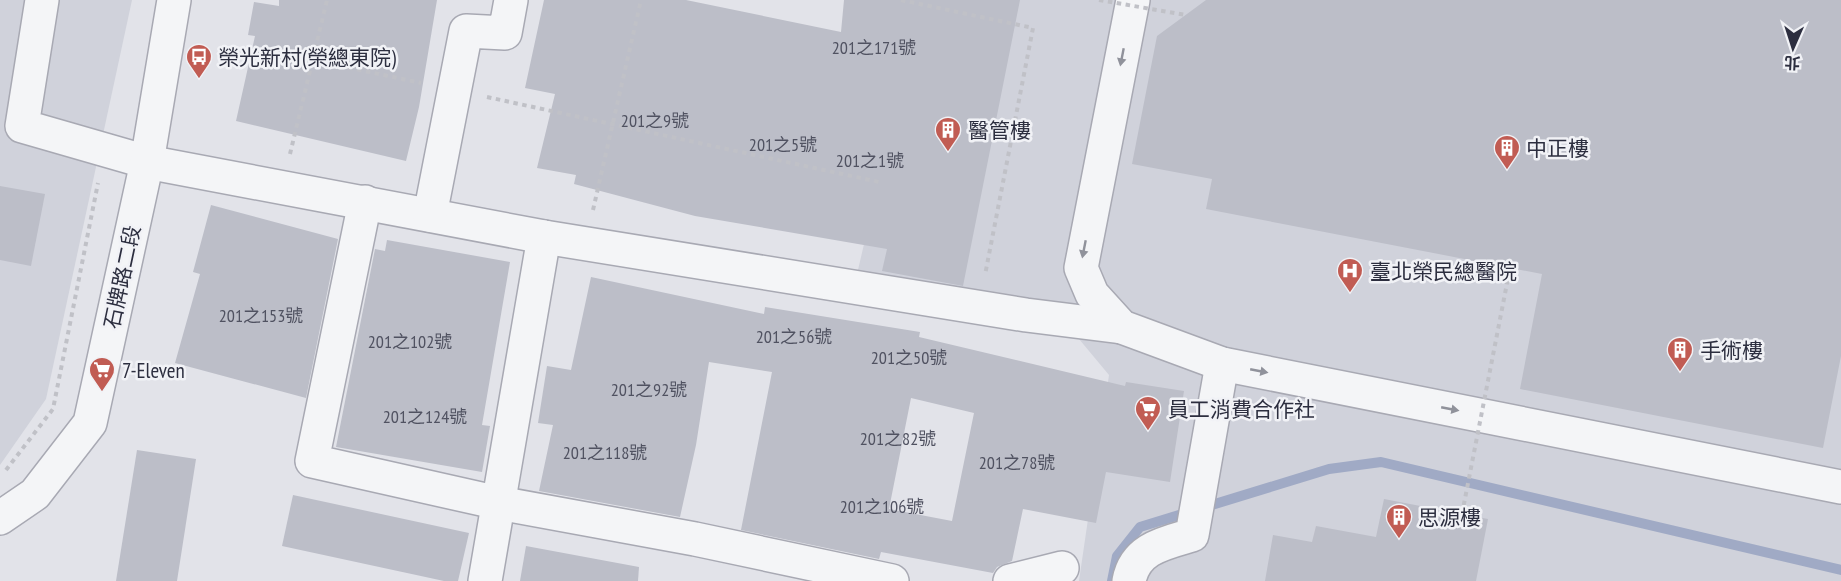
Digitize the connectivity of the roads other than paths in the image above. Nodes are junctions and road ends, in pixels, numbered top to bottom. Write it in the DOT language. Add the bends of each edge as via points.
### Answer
graph roads {
  1 [pos="42,0"];
  2 [pos="174,0"];
  3 [pos="511,0"];
  4 [pos="1133,0"];
  5 [pos="147,162"];
  6 [pos="364,202"];
  7 [pos="430,215"];
  8 [pos="544,237"];
  9 [pos="1122,327"];
  10 [pos="1222,364"];
  11 [pos="1841,486"];
  12 [pos="499,503"];
  13 [pos="0,518"];
  14 [pos="1062,568"];
  15 [pos="485,581"];
  16 [pos="892,581"];
  17 [pos="1010,581"];
  18 [pos="1129,581"];
  1 -- 5 [label="street" via="22,126"];
  2 -- 5 [label="street, 石牌路二段"];
  3 -- 7 [label="street" via="505,33 466,31"];
  4 -- 9 [label="street, one-way" via="1081,268 1092,294"];
  5 -- 6 [label="street"];
  5 -- 13 [label="street, 石牌路二段" via="90,423 35,494"];
  6 -- 7 [label="street"];
  6 -- 12 [label="street" via="312,461"];
  7 -- 8 [label="street"];
  8 -- 9 [label="street" via="979,308"];
  8 -- 12 [label="street"];
  9 -- 10 [label="street"];
  10 -- 11 [label="street, one-way"];
  10 -- 18 [label="street" via="1192,535 1150,547 1131,572"];
  12 -- 15 [label="street"];
  12 -- 16 [label="street"];
  14 -- 17 [label="street"];
}
